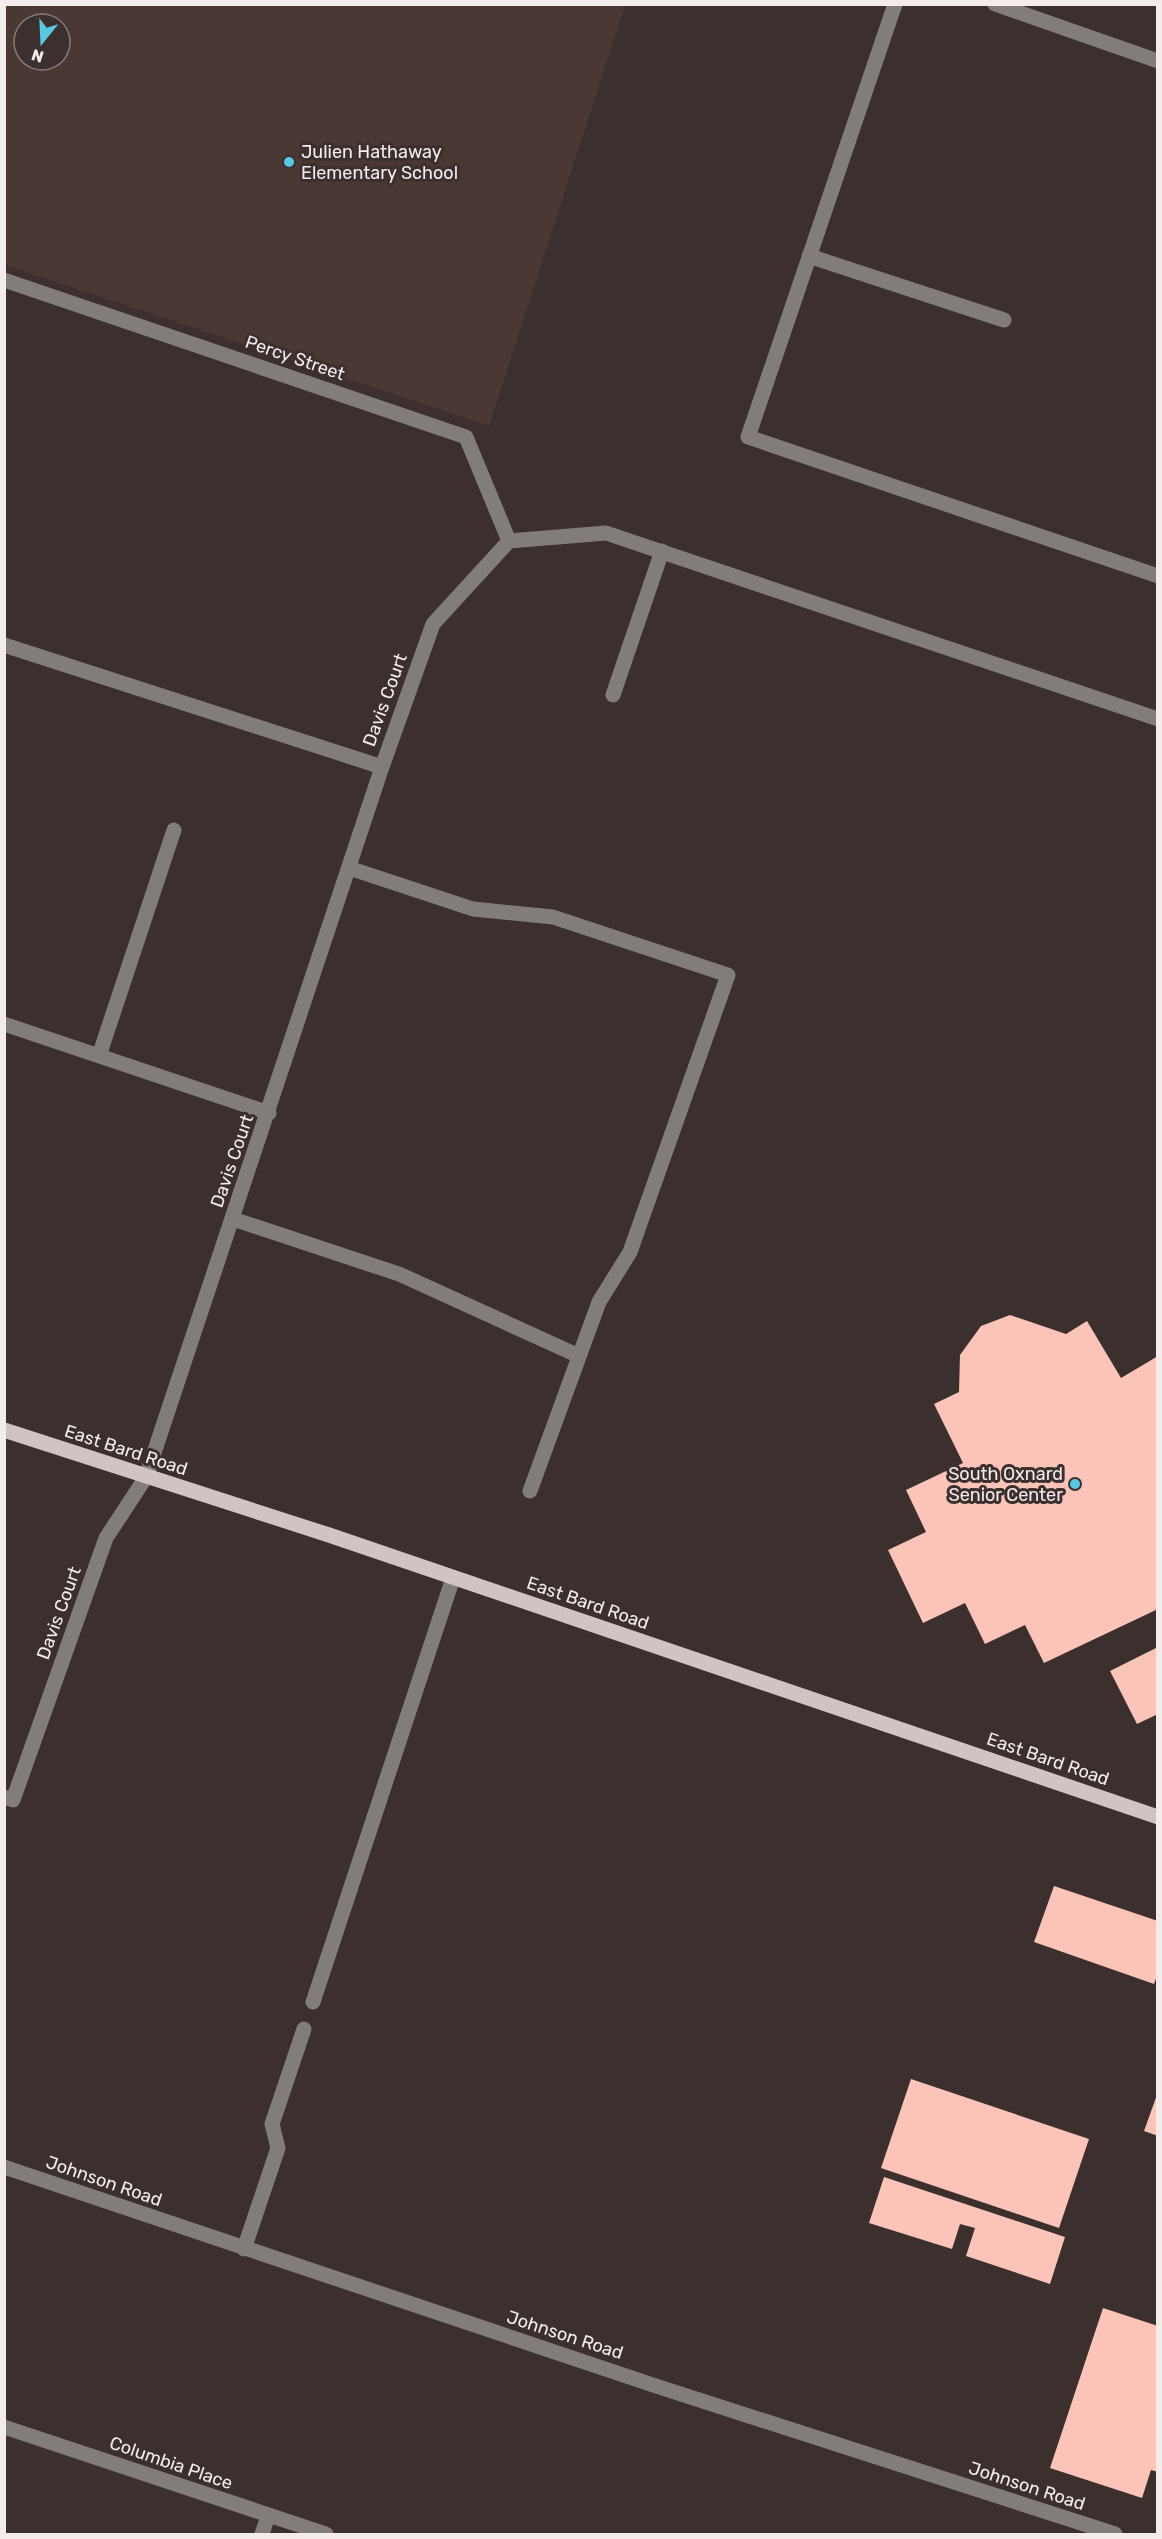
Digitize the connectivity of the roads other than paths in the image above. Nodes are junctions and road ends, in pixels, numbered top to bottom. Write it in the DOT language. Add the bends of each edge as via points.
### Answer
graph roads {
  1 [pos="895,4"];
  2 [pos="995,4"];
  3 [pos="1158,61"];
  4 [pos="809,256"];
  5 [pos="4,280"];
  6 [pos="1004,320"];
  7 [pos="509,541"];
  8 [pos="662,551"];
  9 [pos="1158,576"];
  10 [pos="4,645"];
  11 [pos="613,694"];
  12 [pos="1158,719"];
  13 [pos="382,767"];
  14 [pos="174,830"];
  15 [pos="349,868"];
  16 [pos="4,1024"];
  17 [pos="99,1056"];
  18 [pos="268,1113"];
  19 [pos="233,1219"];
  20 [pos="579,1356"];
  21 [pos="4,1430"];
  22 [pos="146,1477"];
  23 [pos="530,1491"];
  24 [pos="453,1578"];
  25 [pos="4,1797"];
  26 [pos="1158,1816"];
  27 [pos="313,2002"];
  28 [pos="304,2029"];
  29 [pos="4,2167"];
  30 [pos="244,2248"];
  31 [pos="4,2427"];
  32 [pos="268,2516"];
  33 [pos="262,2535"];
  34 [pos="326,2535"];
  35 [pos="1115,2535"];
  1 -- 4 [label="street"];
  2 -- 3 [label="street"];
  4 -- 6 [label="street"];
  4 -- 9 [label="street" via="748,437"];
  5 -- 7 [label="street, Percy Street" via="466,437"];
  7 -- 8 [label="street" via="606,533"];
  7 -- 13 [label="street, Davis Court" via="433,624"];
  8 -- 11 [label="street"];
  8 -- 12 [label="street"];
  10 -- 13 [label="street"];
  13 -- 15 [label="street, Davis Court"];
  14 -- 17 [label="street"];
  15 -- 18 [label="street, Davis Court"];
  15 -- 20 [label="street" via="473,909 553,917 728,975 630,1252 599,1302"];
  16 -- 17 [label="street"];
  17 -- 18 [label="street"];
  18 -- 19 [label="street, Davis Court"];
  19 -- 20 [label="street" via="399,1274"];
  19 -- 22 [label="street, Davis Court"];
  20 -- 23 [label="street"];
  21 -- 22 [label="main road, East Bard Road"];
  22 -- 24 [label="main road, East Bard Road"];
  22 -- 25 [label="street, Davis Court" via="106,1538 13,1800"];
  24 -- 26 [label="main road, East Bard Road"];
  24 -- 27 [label="street"];
  28 -- 30 [label="street" via="272,2124 278,2148"];
  29 -- 30 [label="street, Johnson Road"];
  30 -- 35 [label="street, Johnson Road"];
  31 -- 32 [label="street, Columbia Place"];
  32 -- 33 [label="street"];
  32 -- 34 [label="street, Columbia Place"];
}
